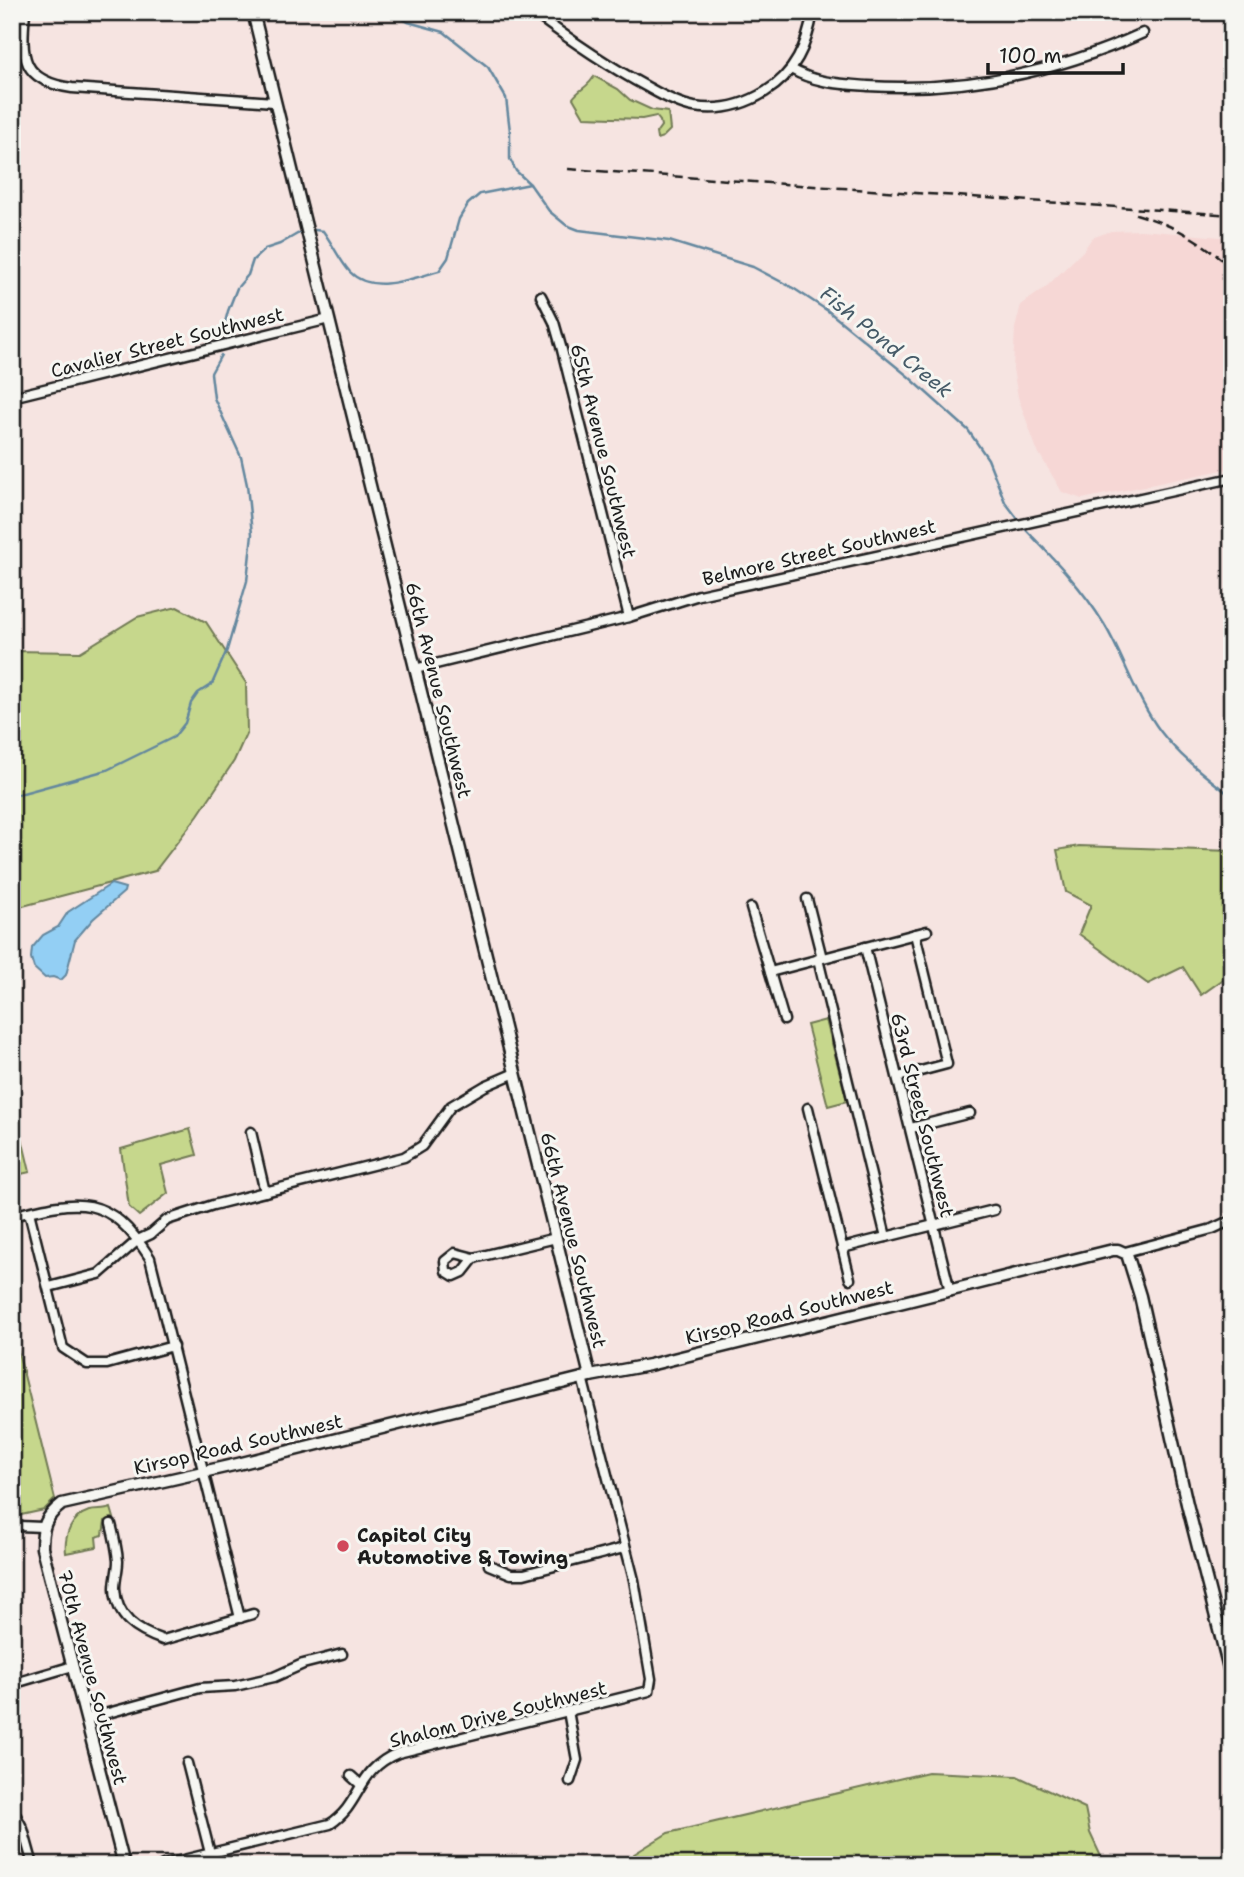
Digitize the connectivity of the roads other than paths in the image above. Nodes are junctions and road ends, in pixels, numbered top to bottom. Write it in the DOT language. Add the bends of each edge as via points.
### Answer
graph roads {
  1 [pos="25,12"];
  2 [pos="253,12"];
  3 [pos="533,12"];
  4 [pos="813,12"];
  5 [pos="1143,33"];
  6 [pos="791,69"];
  7 [pos="274,102"];
  8 [pos="541,296"];
  9 [pos="330,319"];
  10 [pos="12,397"];
  11 [pos="1232,478"];
  12 [pos="629,617"];
  13 [pos="415,670"];
  14 [pos="807,899"];
  15 [pos="751,908"];
  16 [pos="927,931"];
  17 [pos="915,934"];
  18 [pos="865,947"];
  19 [pos="820,959"];
  20 [pos="770,972"];
  21 [pos="784,1020"];
  22 [pos="516,1073"];
  23 [pos="898,1077"];
  24 [pos="808,1108"];
  25 [pos="971,1113"];
  26 [pos="911,1128"];
  27 [pos="251,1132"];
  28 [pos="265,1192"];
  29 [pos="994,1210"];
  30 [pos="29,1212"];
  31 [pos="12,1216"];
  32 [pos="1225,1223"];
  33 [pos="934,1225"];
  34 [pos="887,1237"];
  35 [pos="556,1238"];
  36 [pos="138,1240"];
  37 [pos="842,1248"];
  38 [pos="1125,1252"];
  39 [pos="474,1258"];
  40 [pos="850,1279"];
  41 [pos="49,1287"];
  42 [pos="950,1291"];
  43 [pos="173,1346"];
  44 [pos="586,1376"];
  45 [pos="204,1471"];
  46 [pos="111,1524"];
  47 [pos="12,1527"];
  48 [pos="42,1527"];
  49 [pos="624,1548"];
  50 [pos="489,1565"];
  51 [pos="253,1614"];
  52 [pos="240,1618"];
  53 [pos="342,1654"];
  54 [pos="73,1666"];
  55 [pos="1232,1680"];
  56 [pos="12,1684"];
  57 [pos="651,1689"];
  58 [pos="568,1711"];
  59 [pos="86,1719"];
  60 [pos="187,1763"];
  61 [pos="351,1776"];
  62 [pos="570,1781"];
  63 [pos="360,1784"];
  64 [pos="14,1814"];
  65 [pos="210,1853"];
  66 [pos="33,1865"];
  67 [pos="124,1865"];
  68 [pos="163,1865"];
  1 -- 7 [label="street" via="23,55 32,72 44,81 72,88"];
  2 -- 7 [label="street, 66th Avenue Southwest"];
  3 -- 6 [label="street" via="616,70 694,107 741,103 772,88"];
  4 -- 6 [label="street" via="805,45"];
  5 -- 6 [label="street" via="1053,67 961,84 846,85 812,79"];
  7 -- 9 [label="street, 66th Avenue Southwest"];
  8 -- 12 [label="street, 65th Avenue Southwest" via="559,340"];
  9 -- 10 [label="street, Cavalier Street Southwest"];
  9 -- 13 [label="street, 66th Avenue Southwest"];
  11 -- 12 [label="street, Belmore Street Southwest" via="710,593"];
  12 -- 13 [label="street, Belmore Street Southwest"];
  13 -- 22 [label="street, 66th Avenue Southwest"];
  14 -- 19 [label="street"];
  15 -- 20 [label="street"];
  16 -- 17 [label="street"];
  17 -- 18 [label="street"];
  17 -- 23 [label="street" via="947,1063"];
  18 -- 19 [label="street"];
  18 -- 23 [label="street, 63rd Street Southwest"];
  19 -- 20 [label="street"];
  19 -- 34 [label="street"];
  20 -- 21 [label="street"];
  22 -- 28 [label="street" via="451,1106 422,1146 404,1157"];
  22 -- 35 [label="street, 66th Avenue Southwest"];
  23 -- 26 [label="street, 63rd Street Southwest"];
  24 -- 37 [label="street"];
  25 -- 26 [label="street"];
  26 -- 33 [label="street, 63rd Street Southwest"];
  27 -- 28 [label="street"];
  28 -- 36 [label="street" via="167,1220"];
  29 -- 33 [label="street"];
  30 -- 31 [label="street"];
  30 -- 36 [label="street" via="76,1203 104,1210"];
  30 -- 41 [label="street"];
  32 -- 38 [label="street"];
  33 -- 34 [label="street"];
  33 -- 42 [label="street, 63rd Street Southwest"];
  34 -- 37 [label="street"];
  35 -- 39 [label="street"];
  35 -- 44 [label="street, 66th Avenue Southwest"];
  36 -- 41 [label="street" via="99,1274"];
  36 -- 43 [label="street" via="150,1258"];
  37 -- 40 [label="street"];
  38 -- 42 [label="street, Kirsop Road Southwest" via="1114,1250"];
  38 -- 55 [label="street" via="1140,1296"];
  41 -- 43 [label="street" via="63,1348 87,1364 107,1364"];
  42 -- 44 [label="street, Kirsop Road Southwest" via="649,1365"];
  43 -- 45 [label="street"];
  44 -- 45 [label="street, Kirsop Road Southwest"];
  44 -- 49 [label="street, 66th Avenue Southwest"];
  45 -- 48 [label="street, Kirsop Road Southwest" via="62,1504"];
  45 -- 52 [label="street"];
  46 -- 52 [label="street" via="118,1560 115,1589 125,1619 163,1640"];
  47 -- 48 [label="street"];
  48 -- 54 [label="street, 70th Avenue Southwest" via="44,1557"];
  49 -- 50 [label="street" via="524,1574"];
  49 -- 57 [label="street, 66th Avenue Southwest" via="634,1580"];
  51 -- 52 [label="street"];
  53 -- 59 [label="street" via="274,1677 201,1688"];
  54 -- 56 [label="street"];
  54 -- 59 [label="street, 70th Avenue Southwest"];
  57 -- 58 [label="street, Shalom Drive Southwest"];
  58 -- 62 [label="street" via="577,1760"];
  58 -- 63 [label="street, Shalom Drive Southwest" via="398,1753 375,1766"];
  59 -- 67 [label="street, 70th Avenue Southwest"];
  60 -- 65 [label="street"];
  61 -- 63 [label="street"];
  63 -- 65 [label="street, Shalom Drive Southwest" via="344,1814 330,1824"];
  64 -- 66 [label="street"];
  65 -- 68 [label="street, Shalom Drive Southwest"];
}
